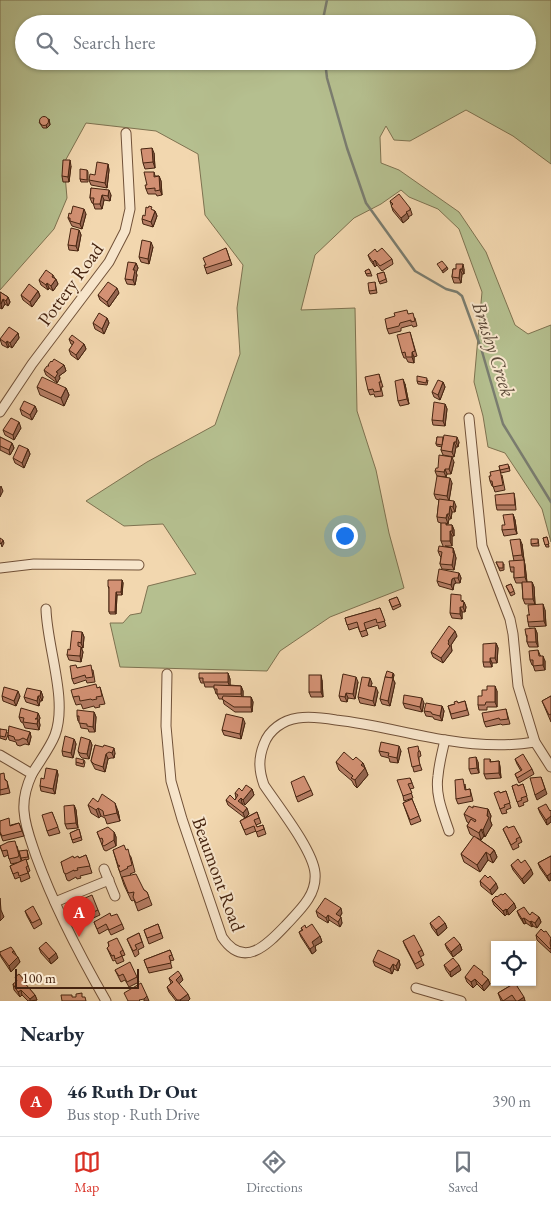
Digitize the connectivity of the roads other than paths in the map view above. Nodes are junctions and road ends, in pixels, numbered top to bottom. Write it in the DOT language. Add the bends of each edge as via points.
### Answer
graph roads {
  1 [pos="126,133"];
  2 [pos="0,412"];
  3 [pos="469,418"];
  4 [pos="139,565"];
  5 [pos="0,568"];
  6 [pos="46,610"];
  7 [pos="166,674"];
  8 [pos="445,740"];
  9 [pos="535,742"];
  10 [pos="0,755"];
  11 [pos="551,767"];
  12 [pos="32,774"];
  13 [pos="449,831"];
  14 [pos="104,869"];
  15 [pos="109,880"];
  16 [pos="115,896"];
  17 [pos="55,902"];
  18 [pos="416,988"];
  19 [pos="106,1001"];
  20 [pos="461,1001"];
  1 -- 2 [label="street, Pottery Road" via="130,209 121,241"];
  3 -- 9 [label="street" via="482,546 510,619 518,686"];
  4 -- 5 [label="street" via="34,564"];
  6 -- 12 [label="street" via="59,719 55,736"];
  7 -- 8 [label="street, Beaumont Road" via="168,759 175,797 222,937 242,952 268,944 307,901 315,883 310,856 260,775 260,757 270,733 286,721 308,717 355,722"];
  8 -- 9 [label="street, Beaumont Road" via="490,746"];
  8 -- 13 [label="street" via="438,787"];
  9 -- 11 [label="street"];
  10 -- 12 [label="street"];
  12 -- 17 [label="street" via="26,786 24,812"];
  14 -- 15 [label="street"];
  15 -- 16 [label="street"];
  15 -- 17 [label="street"];
  17 -- 19 [label="street"];
  18 -- 20 [label="street"];
}
